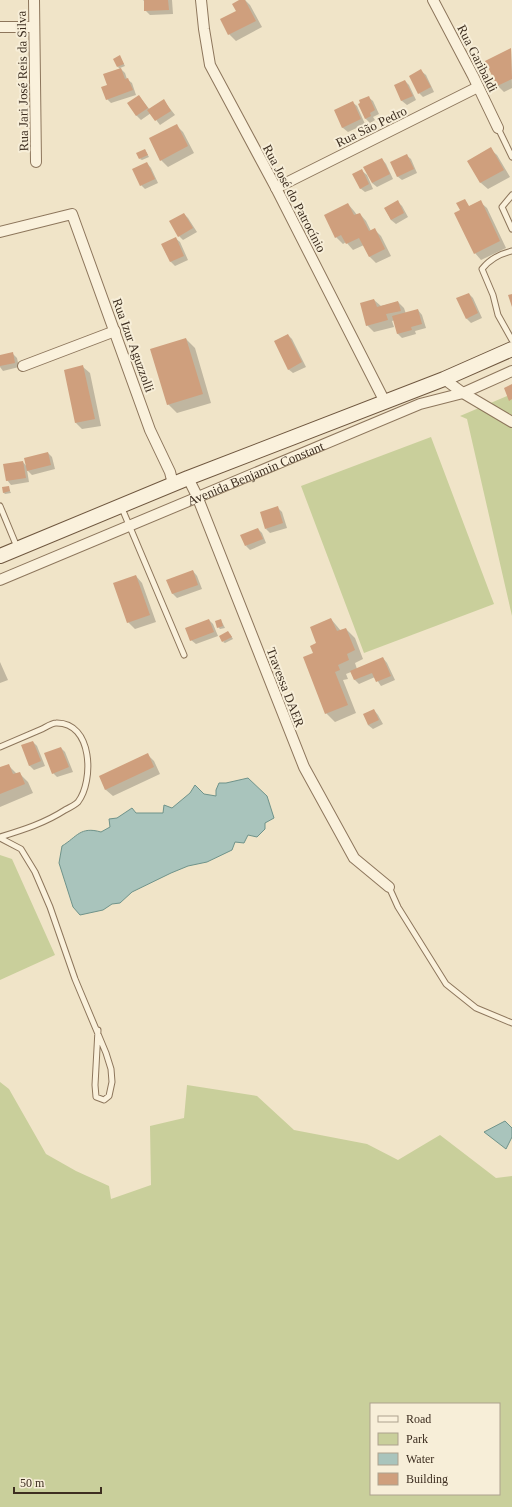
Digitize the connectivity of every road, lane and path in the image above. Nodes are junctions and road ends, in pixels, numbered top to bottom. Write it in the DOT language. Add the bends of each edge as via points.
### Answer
graph roads {
  1 [pos="34,0"];
  2 [pos="201,0"];
  3 [pos="433,0"];
  4 [pos="0,27"];
  5 [pos="34,27"];
  6 [pos="478,87"];
  7 [pos="498,128"];
  8 [pos="512,157"];
  9 [pos="36,162"];
  10 [pos="276,188"];
  11 [pos="512,195"];
  12 [pos="512,229"];
  13 [pos="0,232"];
  14 [pos="512,251"];
  15 [pos="115,330"];
  16 [pos="512,340"];
  17 [pos="512,349"];
  18 [pos="23,366"];
  19 [pos="512,371"];
  20 [pos="444,379"];
  21 [pos="463,393"];
  22 [pos="386,402"];
  23 [pos="512,422"];
  24 [pos="188,478"];
  25 [pos="174,484"];
  26 [pos="197,496"];
  27 [pos="121,505"];
  28 [pos="0,506"];
  29 [pos="130,525"];
  30 [pos="18,550"];
  31 [pos="0,556"];
  32 [pos="0,580"];
  33 [pos="184,655"];
  34 [pos="0,747"];
  35 [pos="0,838"];
  36 [pos="389,887"];
  37 [pos="512,1023"];
  38 [pos="98,1030"];
  1 -- 5 [label="street, Rua Jari José Reis da Silva"];
  2 -- 10 [label="street, Rua José do Patrocínio" via="210,65"];
  3 -- 6 [label="street, Rua Garibaldi"];
  4 -- 5 [label="street"];
  5 -- 9 [label="street, Rua Jari José Reis da Silva"];
  6 -- 7 [label="street, Rua Garibaldi"];
  6 -- 10 [label="street, Rua São Pedro"];
  7 -- 8 [label="lane"];
  10 -- 22 [label="street, Rua José do Patrocínio"];
  11 -- 12 [label="lane" via="502,207"];
  13 -- 15 [label="street, Rua Izur Aguzzolli" via="72,214"];
  14 -- 16 [label="lane" via="489,260 482,269 498,315"];
  15 -- 18 [label="street"];
  15 -- 25 [label="street, Rua Izur Aguzzolli" via="150,430"];
  17 -- 20 [label="main road, Avenida Benjamin Constant"];
  19 -- 21 [label="street, Avenida Benjamin Constant"];
  20 -- 21 [label="street"];
  20 -- 22 [label="main road, Avenida Benjamin Constant"];
  21 -- 23 [label="street"];
  21 -- 26 [label="street, Avenida Benjamin Constant" via="420,404"];
  22 -- 24 [label="main road, Avenida Benjamin Constant"];
  24 -- 25 [label="main road, Avenida Benjamin Constant"];
  24 -- 26 [label="street, Travessa DAER"];
  25 -- 27 [label="main road, Avenida Benjamin Constant"];
  26 -- 29 [label="street, Avenida Benjamin Constant"];
  26 -- 36 [label="street, Travessa DAER" via="304,767 354,858"];
  27 -- 29 [label="lane"];
  27 -- 30 [label="main road, Avenida Benjamin Constant"];
  28 -- 30 [label="lane"];
  29 -- 32 [label="street, Avenida Benjamin Constant"];
  29 -- 33 [label="lane"];
  30 -- 31 [label="main road, Avenida Benjamin Constant"];
  34 -- 35 [label="lane" via="56,723 68,725 80,733 86,748 87,768 84,790 77,803 52,818"];
  35 -- 38 [label="lane" via="21,849 35,872"];
  36 -- 37 [label="lane" via="398,907 446,984 476,1008"];
  38 -- 38 [label="lane" via="111,1069 109,1096 104,1100 96,1097"];
}
